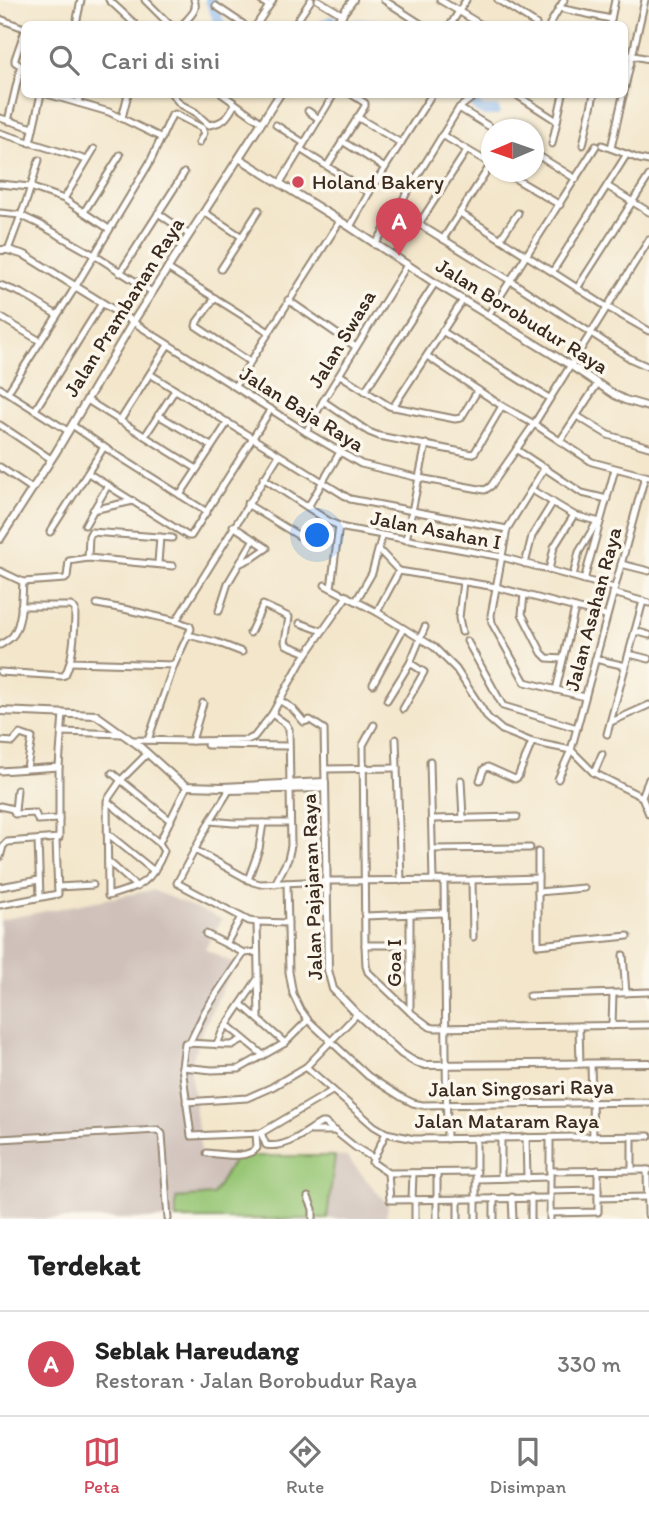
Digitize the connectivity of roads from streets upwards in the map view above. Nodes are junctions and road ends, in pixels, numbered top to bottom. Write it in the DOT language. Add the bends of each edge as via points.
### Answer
graph roads {
  1 [pos="81,0"];
  2 [pos="108,0"];
  3 [pos="145,0"];
  4 [pos="194,0"];
  5 [pos="260,0"];
  6 [pos="311,0"];
  7 [pos="318,0"];
  8 [pos="353,0"];
  9 [pos="384,0"];
  10 [pos="440,0"];
  11 [pos="466,0"];
  12 [pos="498,0"];
  13 [pos="615,0"];
  14 [pos="645,0"];
  15 [pos="563,1"];
  16 [pos="271,3"];
  17 [pos="216,6"];
  18 [pos="559,8"];
  19 [pos="459,12"];
  20 [pos="527,18"];
  21 [pos="0,19"];
  22 [pos="339,19"];
  23 [pos="77,21"];
  24 [pos="132,21"];
  25 [pos="166,21"];
  26 [pos="185,21"];
  27 [pos="238,21"];
  28 [pos="259,21"];
  29 [pos="297,21"];
  30 [pos="417,21"];
  31 [pos="453,21"];
  32 [pos="475,21"];
  33 [pos="524,21"];
  34 [pos="532,21"];
  35 [pos="552,21"];
  36 [pos="606,21"];
  37 [pos="610,21"];
  38 [pos="21,30"];
  39 [pos="21,41"];
  40 [pos="628,55"];
  41 [pos="633,56"];
  42 [pos="649,59"];
  43 [pos="21,66"];
  44 [pos="21,66"];
  45 [pos="628,77"];
  46 [pos="40,98"];
  47 [pos="61,98"];
  48 [pos="79,98"];
  49 [pos="127,98"];
  50 [pos="175,98"];
  51 [pos="227,98"];
  52 [pos="277,98"];
  53 [pos="332,98"];
  54 [pos="357,98"];
  55 [pos="429,98"];
  56 [pos="473,98"];
  57 [pos="521,98"];
  58 [pos="562,98"];
  59 [pos="593,98"];
  60 [pos="623,98"];
  61 [pos="78,103"];
  62 [pos="235,104"];
  63 [pos="462,106"];
  64 [pos="308,111"];
  65 [pos="357,117"];
  66 [pos="0,118"];
  67 [pos="122,118"];
  68 [pos="319,119"];
  69 [pos="481,120"];
  70 [pos="8,121"];
  71 [pos="557,121"];
  72 [pos="261,122"];
  73 [pos="276,125"];
  74 [pos="33,128"];
  75 [pos="0,133"];
  76 [pos="442,135"];
  77 [pos="162,138"];
  78 [pos="342,141"];
  79 [pos="30,143"];
  80 [pos="199,143"];
  81 [pos="304,143"];
  82 [pos="401,143"];
  83 [pos="552,144"];
  84 [pos="583,145"];
  85 [pos="612,146"];
  86 [pos="94,149"];
  87 [pos="300,149"];
  88 [pos="467,150"];
  89 [pos="627,154"];
  90 [pos="120,155"];
  91 [pos="239,158"];
  92 [pos="481,158"];
  93 [pos="544,159"];
  94 [pos="38,160"];
  95 [pos="87,160"];
  96 [pos="649,161"];
  97 [pos="327,166"];
  98 [pos="385,168"];
  99 [pos="184,173"];
  100 [pos="649,176"];
  101 [pos="576,179"];
  102 [pos="481,180"];
  103 [pos="521,182"];
  104 [pos="280,183"];
  105 [pos="0,184"];
  106 [pos="607,186"];
  107 [pos="30,187"];
  108 [pos="369,193"];
  109 [pos="64,199"];
  110 [pos="633,202"];
  111 [pos="559,205"];
  112 [pos="259,210"];
  113 [pos="396,210"];
  114 [pos="84,212"];
  115 [pos="204,212"];
  116 [pos="649,212"];
  117 [pos="0,213"];
  118 [pos="158,213"];
  119 [pos="460,213"];
  120 [pos="519,214"];
  121 [pos="20,215"];
  122 [pos="340,221"];
  123 [pos="419,224"];
  124 [pos="350,227"];
  125 [pos="109,229"];
  126 [pos="188,234"];
  127 [pos="242,237"];
  128 [pos="501,238"];
  129 [pos="443,239"];
  130 [pos="649,240"];
  131 [pos="375,245"];
  132 [pos="0,250"];
  133 [pos="8,250"];
  134 [pos="94,255"];
  135 [pos="527,255"];
  136 [pos="407,265"];
  137 [pos="167,268"];
  138 [pos="221,269"];
  139 [pos="553,271"];
  140 [pos="120,273"];
  141 [pos="511,281"];
  142 [pos="435,283"];
  143 [pos="0,285"];
  144 [pos="76,286"];
  145 [pos="578,287"];
  146 [pos="152,292"];
  147 [pos="215,298"];
  148 [pos="288,300"];
  149 [pos="463,300"];
  150 [pos="102,303"];
  151 [pos="607,307"];
  152 [pos="489,314"];
  153 [pos="57,315"];
  154 [pos="0,317"];
  155 [pos="133,322"];
  156 [pos="442,331"];
  157 [pos="649,331"];
  158 [pos="269,332"];
  159 [pos="591,333"];
  160 [pos="40,341"];
  161 [pos="168,345"];
  162 [pos="356,347"];
  163 [pos="427,356"];
  164 [pos="250,362"];
  165 [pos="570,365"];
  166 [pos="649,367"];
  167 [pos="150,374"];
  168 [pos="340,375"];
  169 [pos="598,383"];
  170 [pos="235,386"];
  171 [pos="0,388"];
  172 [pos="175,390"];
  173 [pos="478,390"];
  174 [pos="365,391"];
  175 [pos="8,392"];
  176 [pos="549,398"];
  177 [pos="87,400"];
  178 [pos="323,401"];
  179 [pos="393,407"];
  180 [pos="502,407"];
  181 [pos="649,407"];
  182 [pos="271,409"];
  183 [pos="35,410"];
  184 [pos="158,415"];
  185 [pos="577,416"];
  186 [pos="120,421"];
  187 [pos="228,422"];
  188 [pos="534,424"];
  189 [pos="0,425"];
  190 [pos="70,428"];
  191 [pos="306,432"];
  192 [pos="145,436"];
  193 [pos="252,439"];
  194 [pos="560,441"];
  195 [pos="426,444"];
  196 [pos="212,446"];
  197 [pos="104,447"];
  198 [pos="649,447"];
  199 [pos="517,450"];
  200 [pos="340,452"];
  201 [pos="279,455"];
  202 [pos="51,459"];
  203 [pos="0,467"];
  204 [pos="545,467"];
  205 [pos="197,469"];
  206 [pos="615,469"];
  207 [pos="88,473"];
  208 [pos="647,476"];
  209 [pos="264,478"];
  210 [pos="419,478"];
  211 [pos="323,482"];
  212 [pos="108,485"];
  213 [pos="32,488"];
  214 [pos="532,490"];
  215 [pos="180,495"];
  216 [pos="607,499"];
  217 [pos="132,501"];
  218 [pos="553,502"];
  219 [pos="247,504"];
  220 [pos="308,507"];
  221 [pos="93,510"];
  222 [pos="412,511"];
  223 [pos="207,512"];
  224 [pos="573,514"];
  225 [pos="599,522"];
  226 [pos="85,525"];
  227 [pos="233,526"];
  228 [pos="339,526"];
  229 [pos="507,529"];
  230 [pos="50,532"];
  231 [pos="299,536"];
  232 [pos="382,536"];
  233 [pos="160,537"];
  234 [pos="172,538"];
  235 [pos="0,539"];
  236 [pos="254,539"];
  237 [pos="406,540"];
  238 [pos="583,545"];
  239 [pos="593,549"];
  240 [pos="379,550"];
  241 [pos="88,558"];
  242 [pos="502,558"];
  243 [pos="158,564"];
  244 [pos="239,564"];
  245 [pos="525,564"];
  246 [pos="621,564"];
  247 [pos="173,566"];
  248 [pos="399,570"];
  249 [pos="549,570"];
  250 [pos="0,571"];
  251 [pos="649,571"];
  252 [pos="573,576"];
  253 [pos="584,580"];
  254 [pos="463,581"];
  255 [pos="23,582"];
  256 [pos="496,587"];
  257 [pos="614,591"];
  258 [pos="524,595"];
  259 [pos="347,596"];
  260 [pos="356,601"];
  261 [pos="646,602"];
  262 [pos="96,604"];
  263 [pos="21,606"];
  264 [pos="575,608"];
  265 [pos="219,611"];
  266 [pos="377,612"];
  267 [pos="606,616"];
  268 [pos="176,621"];
  269 [pos="300,623"];
  270 [pos="425,627"];
  271 [pos="403,629"];
  272 [pos="322,631"];
  273 [pos="635,631"];
  274 [pos="462,632"];
  275 [pos="250,633"];
  276 [pos="188,635"];
  277 [pos="649,635"];
  278 [pos="420,637"];
  279 [pos="467,641"];
  280 [pos="0,645"];
  281 [pos="242,652"];
  282 [pos="307,653"];
  283 [pos="628,654"];
  284 [pos="563,659"];
  285 [pos="595,659"];
  286 [pos="649,659"];
  287 [pos="71,662"];
  288 [pos="410,663"];
  289 [pos="174,665"];
  290 [pos="626,666"];
  291 [pos="0,672"];
  292 [pos="373,684"];
  293 [pos="556,690"];
  294 [pos="585,697"];
  295 [pos="279,700"];
  296 [pos="387,700"];
  297 [pos="203,703"];
  298 [pos="649,705"];
  299 [pos="403,709"];
  300 [pos="0,711"];
  301 [pos="63,713"];
  302 [pos="272,714"];
  303 [pos="611,722"];
  304 [pos="374,725"];
  305 [pos="577,728"];
  306 [pos="62,732"];
  307 [pos="123,734"];
  308 [pos="607,734"];
  309 [pos="396,739"];
  310 [pos="131,740"];
  311 [pos="148,740"];
  312 [pos="0,741"];
  313 [pos="192,741"];
  314 [pos="532,742"];
  315 [pos="138,745"];
  316 [pos="289,746"];
  317 [pos="571,750"];
  318 [pos="147,754"];
  319 [pos="602,754"];
  320 [pos="430,761"];
  321 [pos="27,768"];
  322 [pos="59,768"];
  323 [pos="397,768"];
  324 [pos="325,769"];
  325 [pos="363,769"];
  326 [pos="0,771"];
  327 [pos="112,773"];
  328 [pos="594,773"];
  329 [pos="558,779"];
  330 [pos="649,779"];
  331 [pos="121,780"];
  332 [pos="461,780"];
  333 [pos="480,780"];
  334 [pos="325,785"];
  335 [pos="187,786"];
  336 [pos="290,786"];
  337 [pos="227,788"];
  338 [pos="17,790"];
  339 [pos="642,797"];
  340 [pos="107,801"];
  341 [pos="0,806"];
  342 [pos="15,814"];
  343 [pos="649,814"];
  344 [pos="517,817"];
  345 [pos="463,818"];
  346 [pos="433,819"];
  347 [pos="59,820"];
  348 [pos="171,821"];
  349 [pos="210,821"];
  350 [pos="263,823"];
  351 [pos="290,823"];
  352 [pos="107,833"];
  353 [pos="57,839"];
  354 [pos="38,840"];
  355 [pos="159,843"];
  356 [pos="530,848"];
  357 [pos="433,849"];
  358 [pos="195,850"];
  359 [pos="538,852"];
  360 [pos="0,857"];
  361 [pos="108,861"];
  362 [pos="154,871"];
  363 [pos="538,878"];
  364 [pos="39,880"];
  365 [pos="248,880"];
  366 [pos="433,880"];
  367 [pos="472,880"];
  368 [pos="328,881"];
  369 [pos="365,881"];
  370 [pos="401,881"];
  371 [pos="444,881"];
  372 [pos="287,883"];
  373 [pos="275,884"];
  374 [pos="93,885"];
  375 [pos="0,887"];
  376 [pos="58,887"];
  377 [pos="137,887"];
  378 [pos="584,888"];
  379 [pos="538,892"];
  380 [pos="40,897"];
  381 [pos="0,905"];
  382 [pos="443,913"];
  383 [pos="410,915"];
  384 [pos="365,916"];
  385 [pos="241,917"];
  386 [pos="257,922"];
  387 [pos="288,923"];
  388 [pos="206,934"];
  389 [pos="628,936"];
  390 [pos="473,937"];
  391 [pos="226,944"];
  392 [pos="410,944"];
  393 [pos="365,945"];
  394 [pos="257,952"];
  395 [pos="244,953"];
  396 [pos="623,955"];
  397 [pos="257,979"];
  398 [pos="649,992"];
  399 [pos="613,993"];
  400 [pos="626,993"];
  401 [pos="529,996"];
  402 [pos="241,1004"];
  403 [pos="410,1012"];
  404 [pos="357,1014"];
  405 [pos="259,1018"];
  406 [pos="308,1020"];
  407 [pos="227,1025"];
  408 [pos="649,1025"];
  409 [pos="579,1026"];
  410 [pos="612,1026"];
  411 [pos="444,1029"];
  412 [pos="243,1039"];
  413 [pos="190,1042"];
  414 [pos="331,1042"];
  415 [pos="285,1043"];
  416 [pos="217,1045"];
  417 [pos="263,1055"];
  418 [pos="649,1063"];
  419 [pos="580,1064"];
  420 [pos="591,1064"];
  421 [pos="445,1065"];
  422 [pos="183,1067"];
  423 [pos="306,1067"];
  424 [pos="332,1091"];
  425 [pos="186,1102"];
  426 [pos="649,1102"];
  427 [pos="592,1103"];
  428 [pos="447,1104"];
  429 [pos="259,1133"];
  430 [pos="386,1133"];
  431 [pos="649,1136"];
  432 [pos="526,1137"];
  433 [pos="550,1137"];
  434 [pos="593,1137"];
  435 [pos="632,1137"];
  436 [pos="477,1138"];
  437 [pos="500,1138"];
  438 [pos="0,1139"];
  439 [pos="447,1139"];
  440 [pos="206,1153"];
  441 [pos="373,1158"];
  442 [pos="598,1170"];
  443 [pos="632,1170"];
  444 [pos="648,1170"];
  445 [pos="388,1172"];
  446 [pos="412,1173"];
  447 [pos="437,1173"];
  448 [pos="550,1174"];
  449 [pos="477,1175"];
  450 [pos="501,1178"];
  451 [pos="527,1178"];
  452 [pos="598,1190"];
  453 [pos="550,1194"];
  454 [pos="308,1197"];
  455 [pos="647,1197"];
  456 [pos="494,1198"];
  457 [pos="512,1198"];
  458 [pos="531,1198"];
  459 [pos="598,1198"];
  460 [pos="436,1199"];
  461 [pos="458,1199"];
  462 [pos="476,1199"];
  463 [pos="414,1200"];
  464 [pos="648,1214"];
  465 [pos="550,1216"];
  466 [pos="168,1219"];
  467 [pos="313,1219"];
  468 [pos="415,1219"];
  469 [pos="437,1219"];
  470 [pos="458,1219"];
  471 [pos="476,1219"];
  472 [pos="494,1219"];
  473 [pos="513,1219"];
  474 [pos="531,1219"];
  1 -- 23 [label="street"];
  2 -- 24 [label="street"];
  3 -- 25 [label="street"];
  4 -- 26 [label="street" via="195,9"];
  5 -- 16 [label="street"];
  6 -- 29 [label="street"];
  7 -- 22 [label="street"];
  8 -- 22 [label="street"];
  9 -- 30 [label="street"];
  10 -- 19 [label="street"];
  11 -- 19 [label="street"];
  12 -- 20 [label="street"];
  13 -- 37 [label="street"];
  14 -- 41 [label="street"];
  15 -- 18 [label="street"];
  16 -- 28 [label="street"];
  17 -- 27 [label="street"];
  18 -- 35 [label="street"];
  18 -- 36 [label="street"];
  19 -- 31 [label="street"];
  19 -- 32 [label="street"];
  20 -- 33 [label="street"];
  20 -- 34 [label="street"];
  21 -- 38 [label="street"];
  39 -- 44 [label="street" via="15,62"];
  40 -- 41 [label="street"];
  41 -- 42 [label="street"];
  41 -- 45 [label="street"];
  43 -- 70 [label="street"];
  46 -- 74 [label="street"];
  47 -- 61 [label="street"];
  48 -- 61 [label="street"];
  49 -- 67 [label="street"];
  50 -- 62 [label="street" via="209,125 226,119"];
  51 -- 62 [label="street"];
  52 -- 72 [label="street, Jalan Prambanan Raya"];
  53 -- 68 [label="street"];
  54 -- 65 [label="street" via="365,106"];
  55 -- 82 [label="street"];
  56 -- 63 [label="street"];
  57 -- 71 [label="street"];
  58 -- 71 [label="street"];
  59 -- 84 [label="street"];
  60 -- 85 [label="street"];
  61 -- 67 [label="street"];
  62 -- 72 [label="street"];
  63 -- 69 [label="street"];
  63 -- 76 [label="street"];
  64 -- 68 [label="street"];
  65 -- 78 [label="street"];
  65 -- 82 [label="street"];
  66 -- 70 [label="street"];
  67 -- 77 [label="street"];
  68 -- 81 [label="street"];
  70 -- 74 [label="street"];
  71 -- 83 [label="street"];
  72 -- 91 [label="street, Jalan Prambanan Raya"];
  73 -- 81 [label="street"];
  74 -- 79 [label="street"];
  75 -- 79 [label="street"];
  76 -- 88 [label="street"];
  76 -- 113 [label="street"];
  77 -- 80 [label="street" via="173,114 202,128"];
  77 -- 125 [label="street"];
  78 -- 97 [label="street"];
  78 -- 98 [label="street"];
  79 -- 95 [label="street"];
  81 -- 87 [label="street"];
  82 -- 98 [label="street"];
  85 -- 89 [label="street"];
  85 -- 101 [label="street" via="599,146"];
  86 -- 95 [label="street"];
  87 -- 97 [label="street"];
  87 -- 104 [label="street"];
  88 -- 92 [label="street"];
  88 -- 123 [label="street"];
  89 -- 96 [label="street"];
  89 -- 106 [label="street"];
  90 -- 114 [label="street"];
  91 -- 104 [label="street, Jalan Borobudur Raya"];
  91 -- 115 [label="street, Jalan Prambanan Raya"];
  93 -- 101 [label="street"];
  94 -- 107 [label="street"];
  95 -- 109 [label="street"];
  97 -- 108 [label="street"];
  98 -- 108 [label="street"];
  99 -- 118 [label="street"];
  100 -- 110 [label="street"];
  101 -- 111 [label="street"];
  102 -- 119 [label="street"];
  103 -- 111 [label="street"];
  104 -- 122 [label="street, Jalan Borobudur Raya"];
  105 -- 107 [label="street"];
  106 -- 110 [label="street"];
  106 -- 139 [label="street"];
  107 -- 109 [label="street"];
  107 -- 121 [label="street"];
  108 -- 124 [label="street"];
  109 -- 114 [label="street"];
  110 -- 116 [label="street"];
  110 -- 145 [label="street"];
  111 -- 135 [label="street"];
  112 -- 127 [label="street"];
  113 -- 123 [label="street"];
  113 -- 131 [label="street"];
  114 -- 125 [label="street"];
  115 -- 126 [label="street, Jalan Prambanan Raya"];
  115 -- 127 [label="street"];
  117 -- 121 [label="street"];
  118 -- 126 [label="street"];
  118 -- 140 [label="street"];
  119 -- 128 [label="street"];
  119 -- 129 [label="street"];
  120 -- 128 [label="street"];
  121 -- 133 [label="street"];
  121 -- 134 [label="street"];
  122 -- 124 [label="street, Jalan Borobudur Raya"];
  122 -- 148 [label="street"];
  123 -- 129 [label="street"];
  124 -- 131 [label="street, Jalan Borobudur Raya"];
  125 -- 134 [label="street"];
  126 -- 137 [label="street, Jalan Prambanan Raya"];
  127 -- 138 [label="street"];
  128 -- 135 [label="street"];
  129 -- 141 [label="street"];
  130 -- 151 [label="street, Jalan Baja Raya"];
  131 -- 136 [label="street, Jalan Borobudur Raya"];
  132 -- 133 [label="street"];
  133 -- 144 [label="street" via="25,255"];
  134 -- 140 [label="street"];
  134 -- 144 [label="street"];
  135 -- 139 [label="street"];
  135 -- 141 [label="street"];
  136 -- 142 [label="street, Jalan Borobudur Raya"];
  136 -- 162 [label="street, Jalan Swasa"];
  137 -- 146 [label="street, Jalan Prambanan Raya"];
  137 -- 147 [label="street"];
  139 -- 145 [label="street"];
  140 -- 146 [label="street"];
  141 -- 152 [label="street"];
  141 -- 159 [label="street"];
  142 -- 149 [label="street, Jalan Borobudur Raya"];
  142 -- 174 [label="street"];
  143 -- 153 [label="street"];
  144 -- 150 [label="street"];
  144 -- 153 [label="street"];
  145 -- 151 [label="street"];
  146 -- 155 [label="street, Jalan Prambanan Raya"];
  147 -- 158 [label="street"];
  147 -- 164 [label="street" via="196,326"];
  148 -- 158 [label="street"];
  148 -- 162 [label="street"];
  149 -- 152 [label="street, Jalan Borobudur Raya"];
  149 -- 156 [label="street"];
  150 -- 155 [label="street"];
  150 -- 183 [label="street"];
  151 -- 157 [label="street"];
  151 -- 159 [label="street, Jalan Baja Raya"];
  152 -- 165 [label="street, Jalan Borobudur Raya"];
  153 -- 160 [label="street"];
  154 -- 160 [label="street"];
  155 -- 161 [label="street, Jalan Baja Raya"];
  155 -- 177 [label="street, Jalan Prambanan Raya"];
  156 -- 163 [label="street"];
  156 -- 176 [label="street"];
  158 -- 164 [label="street"];
  159 -- 165 [label="street, Jalan Baja Raya"];
  159 -- 166 [label="street"];
  160 -- 175 [label="street"];
  161 -- 167 [label="street"];
  161 -- 170 [label="street, Jalan Baja Raya"];
  162 -- 168 [label="street, Jalan Swasa"];
  163 -- 173 [label="street"];
  163 -- 179 [label="street"];
  164 -- 170 [label="street"];
  165 -- 169 [label="street, Jalan Borobudur Raya"];
  165 -- 176 [label="street, Jalan Baja Raya"];
  167 -- 172 [label="street"];
  167 -- 186 [label="street"];
  168 -- 174 [label="street"];
  168 -- 178 [label="street, Jalan Swasa"];
  169 -- 181 [label="street, Jalan Borobudur Raya" via="620,398"];
  169 -- 185 [label="street"];
  170 -- 182 [label="street, Jalan Baja Raya"];
  171 -- 175 [label="street"];
  172 -- 184 [label="street"];
  172 -- 187 [label="street"];
  173 -- 179 [label="street" via="455,419"];
  173 -- 180 [label="street"];
  174 -- 179 [label="street"];
  175 -- 183 [label="street"];
  176 -- 188 [label="street, Jalan Baja Raya"];
  177 -- 186 [label="street"];
  177 -- 190 [label="street, Jalan Prambanan Raya"];
  178 -- 191 [label="street, Jalan Swasa"];
  178 -- 195 [label="street" via="374,434"];
  180 -- 188 [label="street"];
  180 -- 195 [label="street" via="474,453"];
  182 -- 191 [label="street, Jalan Baja Raya"];
  182 -- 193 [label="street"];
  183 -- 190 [label="street"];
  184 -- 192 [label="street"];
  184 -- 196 [label="street"];
  185 -- 194 [label="street"];
  185 -- 198 [label="street" via="608,435"];
  186 -- 192 [label="street"];
  187 -- 193 [label="street"];
  187 -- 196 [label="street"];
  188 -- 194 [label="street"];
  188 -- 199 [label="street, Jalan Baja Raya"];
  189 -- 202 [label="street"];
  190 -- 197 [label="street"];
  190 -- 202 [label="street, Jalan Prambanan Raya"];
  191 -- 200 [label="street, Jalan Baja Raya"];
  192 -- 205 [label="street"];
  193 -- 201 [label="street"];
  193 -- 223 [label="street"];
  194 -- 206 [label="street" via="592,462"];
  195 -- 210 [label="street"];
  196 -- 205 [label="street"];
  197 -- 207 [label="street"];
  197 -- 215 [label="street"];
  199 -- 204 [label="street"];
  199 -- 210 [label="street, Jalan Baja Raya" via="487,489"];
  200 -- 210 [label="street, Jalan Baja Raya" via="366,466"];
  200 -- 211 [label="street"];
  201 -- 209 [label="street"];
  201 -- 211 [label="street"];
  202 -- 213 [label="street, Jalan Prambanan Raya"];
  203 -- 213 [label="street"];
  204 -- 214 [label="street"];
  204 -- 216 [label="street" via="582,493"];
  205 -- 215 [label="street"];
  206 -- 208 [label="street"];
  206 -- 216 [label="street"];
  207 -- 212 [label="street"];
  207 -- 230 [label="street"];
  208 -- 246 [label="street, Jalan Asahan Raya"];
  209 -- 219 [label="street"];
  209 -- 220 [label="street, Jalan Asahan I"];
  210 -- 222 [label="street"];
  211 -- 220 [label="street"];
  211 -- 222 [label="street" via="353,500"];
  212 -- 217 [label="street"];
  212 -- 221 [label="street"];
  213 -- 235 [label="street, Jalan Prambanan Raya"];
  214 -- 218 [label="street"];
  214 -- 229 [label="street"];
  215 -- 223 [label="street"];
  216 -- 225 [label="street"];
  217 -- 221 [label="street"];
  217 -- 223 [label="street" via="190,536"];
  218 -- 224 [label="street"];
  218 -- 245 [label="street" via="532,536"];
  219 -- 227 [label="street"];
  219 -- 231 [label="street"];
  220 -- 228 [label="street, Jalan Asahan I"];
  221 -- 226 [label="street"];
  222 -- 229 [label="street"];
  222 -- 237 [label="street"];
  224 -- 225 [label="street"];
  224 -- 249 [label="street" via="554,547"];
  225 -- 238 [label="street"];
  225 -- 239 [label="street"];
  227 -- 236 [label="street"];
  227 -- 268 [label="street"];
  228 -- 232 [label="street, Jalan Asahan I"];
  228 -- 259 [label="street" via="328,586"];
  229 -- 242 [label="street"];
  232 -- 237 [label="street, Jalan Asahan I"];
  232 -- 240 [label="street"];
  233 -- 234 [label="street"];
  233 -- 241 [label="street" via="91,532"];
  233 -- 243 [label="street"];
  236 -- 244 [label="street"];
  236 -- 244 [label="street" via="267,548"];
  237 -- 242 [label="street, Jalan Asahan I"];
  238 -- 239 [label="street"];
  238 -- 252 [label="street"];
  239 -- 253 [label="street"];
  240 -- 248 [label="street"];
  240 -- 260 [label="street"];
  241 -- 243 [label="street"];
  241 -- 255 [label="street" via="69,561 65,579"];
  242 -- 245 [label="street, Jalan Asahan I"];
  242 -- 256 [label="street"];
  243 -- 247 [label="street"];
  244 -- 265 [label="street"];
  245 -- 249 [label="street, Jalan Asahan I"];
  246 -- 251 [label="street"];
  246 -- 257 [label="street, Jalan Asahan Raya"];
  248 -- 254 [label="street"];
  248 -- 266 [label="street"];
  249 -- 252 [label="street, Jalan Asahan I"];
  250 -- 255 [label="street"];
  252 -- 253 [label="street, Jalan Asahan I"];
  253 -- 257 [label="street, Jalan Asahan I"];
  254 -- 256 [label="street"];
  254 -- 274 [label="street"];
  255 -- 263 [label="street"];
  256 -- 258 [label="street"];
  256 -- 293 [label="street" via="492,623 517,670 525,682"];
  257 -- 261 [label="street, Jalan Asahan I"];
  257 -- 267 [label="street, Jalan Asahan Raya"];
  258 -- 264 [label="street"];
  258 -- 284 [label="street" via="522,614 544,656"];
  259 -- 260 [label="street"];
  259 -- 272 [label="street"];
  260 -- 266 [label="street"];
  261 -- 273 [label="street"];
  262 -- 268 [label="street"];
  263 -- 280 [label="street" via="14,634"];
  263 -- 287 [label="street" via="74,608"];
  264 -- 267 [label="street"];
  264 -- 284 [label="street"];
  266 -- 271 [label="street"];
  267 -- 285 [label="street, Jalan Asahan Raya"];
  268 -- 276 [label="street" via="190,626"];
  269 -- 272 [label="street"];
  270 -- 278 [label="street"];
  271 -- 278 [label="street"];
  271 -- 292 [label="street"];
  272 -- 282 [label="street"];
  273 -- 277 [label="street"];
  273 -- 283 [label="street"];
  275 -- 282 [label="street" via="263,605 289,617 285,642"];
  276 -- 281 [label="street"];
  276 -- 289 [label="street"];
  278 -- 288 [label="street"];
  278 -- 314 [label="street" via="456,669 492,722"];
  279 -- 305 [label="street" via="503,706"];
  282 -- 295 [label="street"];
  283 -- 286 [label="street"];
  283 -- 290 [label="street"];
  284 -- 293 [label="street"];
  285 -- 290 [label="street"];
  285 -- 294 [label="street, Jalan Asahan Raya"];
  287 -- 289 [label="street"];
  287 -- 291 [label="street" via="64,676"];
  288 -- 296 [label="street"];
  288 -- 299 [label="street" via="424,672"];
  289 -- 311 [label="street"];
  290 -- 303 [label="street"];
  293 -- 294 [label="street"];
  294 -- 305 [label="street, Jalan Asahan Raya"];
  295 -- 302 [label="street"];
  295 -- 324 [label="street, Jalan Pajajaran Raya" via="302,721 310,720 324,729"];
  297 -- 313 [label="street"];
  298 -- 303 [label="street"];
  300 -- 301 [label="street"];
  301 -- 306 [label="street"];
  301 -- 307 [label="street" via="96,715"];
  302 -- 313 [label="street" via="251,740"];
  302 -- 316 [label="street" via="288,727"];
  303 -- 308 [label="street"];
  304 -- 325 [label="street" via="363,745"];
  305 -- 317 [label="street, Jalan Asahan Raya"];
  306 -- 307 [label="street"];
  306 -- 322 [label="street"];
  307 -- 310 [label="street"];
  309 -- 323 [label="street"];
  310 -- 311 [label="street"];
  310 -- 315 [label="street"];
  311 -- 313 [label="street"];
  312 -- 321 [label="street" via="13,741 20,734 32,738"];
  314 -- 317 [label="street"];
  314 -- 333 [label="street" via="518,777 488,767"];
  315 -- 316 [label="street"];
  315 -- 318 [label="street"];
  316 -- 336 [label="street"];
  317 -- 328 [label="street"];
  317 -- 329 [label="street, Jalan Asahan Raya"];
  318 -- 331 [label="street"];
  318 -- 335 [label="street"];
  319 -- 328 [label="street"];
  320 -- 346 [label="street"];
  321 -- 322 [label="street"];
  321 -- 326 [label="street"];
  322 -- 347 [label="street"];
  323 -- 325 [label="street"];
  323 -- 370 [label="street"];
  324 -- 325 [label="street"];
  324 -- 334 [label="street, Jalan Pajajaran Raya"];
  325 -- 369 [label="street"];
  327 -- 331 [label="street"];
  328 -- 339 [label="street"];
  330 -- 339 [label="street"];
  331 -- 340 [label="street"];
  331 -- 348 [label="street"];
  332 -- 345 [label="street"];
  334 -- 336 [label="street"];
  334 -- 368 [label="street, Jalan Pajajaran Raya"];
  335 -- 337 [label="street"];
  335 -- 348 [label="street"];
  336 -- 337 [label="street"];
  336 -- 351 [label="street"];
  337 -- 349 [label="street"];
  338 -- 342 [label="street"];
  339 -- 343 [label="street"];
  340 -- 352 [label="street"];
  340 -- 355 [label="street"];
  341 -- 342 [label="street"];
  342 -- 347 [label="street" via="34,812 38,820"];
  344 -- 345 [label="street"];
  345 -- 346 [label="street"];
  346 -- 357 [label="street"];
  347 -- 353 [label="street"];
  348 -- 355 [label="street"];
  349 -- 350 [label="street"];
  349 -- 358 [label="street"];
  350 -- 351 [label="street"];
  350 -- 365 [label="street"];
  351 -- 373 [label="street" via="289,855"];
  352 -- 361 [label="street"];
  352 -- 362 [label="street"];
  353 -- 354 [label="street"];
  353 -- 376 [label="street"];
  354 -- 360 [label="street" via="7,842"];
  354 -- 364 [label="street"];
  355 -- 362 [label="street" via="164,849"];
  356 -- 357 [label="street"];
  357 -- 366 [label="street"];
  358 -- 365 [label="street"];
  358 -- 385 [label="street" via="177,883"];
  359 -- 363 [label="street"];
  361 -- 377 [label="street"];
  361 -- 377 [label="street" via="108,896"];
  362 -- 377 [label="street"];
  363 -- 367 [label="street"];
  363 -- 379 [label="street"];
  364 -- 375 [label="street"];
  364 -- 380 [label="street"];
  365 -- 373 [label="street"];
  366 -- 370 [label="street"];
  366 -- 371 [label="street"];
  367 -- 371 [label="street"];
  367 -- 390 [label="street"];
  368 -- 369 [label="street"];
  368 -- 372 [label="street"];
  368 -- 404 [label="street, Jalan Pajajaran Raya" via="329,978 333,989"];
  369 -- 370 [label="street"];
  369 -- 384 [label="street"];
  371 -- 382 [label="street"];
  372 -- 373 [label="street"];
  372 -- 387 [label="street, Jalan Singosari Raya"];
  374 -- 376 [label="street"];
  376 -- 380 [label="street" via="57,895"];
  378 -- 379 [label="street"];
  379 -- 389 [label="street" via="539,946"];
  380 -- 381 [label="street"];
  382 -- 383 [label="street"];
  382 -- 411 [label="street"];
  383 -- 384 [label="street"];
  383 -- 392 [label="street, Goa I"];
  384 -- 393 [label="street"];
  385 -- 386 [label="street"];
  385 -- 391 [label="street"];
  386 -- 387 [label="street"];
  386 -- 394 [label="street"];
  387 -- 406 [label="street, Jalan Singosari Raya" via="290,982"];
  388 -- 391 [label="street"];
  391 -- 395 [label="street"];
  392 -- 393 [label="street"];
  392 -- 403 [label="street, Goa I"];
  393 -- 403 [label="street" via="368,972"];
  394 -- 395 [label="street"];
  394 -- 397 [label="street"];
  395 -- 413 [label="street"];
  396 -- 400 [label="street"];
  397 -- 402 [label="street"];
  397 -- 405 [label="street"];
  398 -- 400 [label="street"];
  399 -- 400 [label="street"];
  399 -- 401 [label="street"];
  399 -- 410 [label="street"];
  402 -- 405 [label="street"];
  402 -- 407 [label="street"];
  403 -- 411 [label="street" via="430,1027"];
  404 -- 414 [label="street"];
  404 -- 421 [label="street, Jalan Pajajaran Raya" via="409,1059"];
  405 -- 415 [label="street"];
  406 -- 414 [label="street, Jalan Singosari Raya"];
  406 -- 415 [label="street"];
  407 -- 412 [label="street"];
  407 -- 416 [label="street"];
  408 -- 410 [label="street"];
  409 -- 410 [label="street"];
  409 -- 411 [label="street"];
  409 -- 419 [label="street"];
  411 -- 421 [label="street"];
  412 -- 416 [label="street"];
  412 -- 417 [label="street"];
  413 -- 416 [label="street"];
  413 -- 422 [label="street" via="185,1044"];
  414 -- 423 [label="street"];
  414 -- 428 [label="street, Jalan Singosari Raya" via="368,1076 401,1097 416,1104"];
  415 -- 417 [label="street"];
  417 -- 422 [label="street" via="237,1069"];
  418 -- 420 [label="street, Jalan Pajajaran Raya"];
  419 -- 420 [label="street, Jalan Pajajaran Raya"];
  419 -- 421 [label="street, Jalan Pajajaran Raya"];
  420 -- 427 [label="street"];
  421 -- 428 [label="street"];
  422 -- 425 [label="street"];
  423 -- 424 [label="street, Jalan Mataram Raya"];
  423 -- 425 [label="street" via="250,1097"];
  424 -- 429 [label="street"];
  424 -- 430 [label="street, Jalan Mataram Raya"];
  425 -- 429 [label="street" via="191,1136"];
  426 -- 427 [label="street, Jalan Singosari Raya"];
  427 -- 428 [label="street, Jalan Singosari Raya"];
  427 -- 434 [label="street"];
  428 -- 439 [label="street"];
  429 -- 440 [label="street" via="253,1152"];
  429 -- 441 [label="street" via="272,1146 307,1131 336,1131"];
  430 -- 439 [label="street, Jalan Mataram Raya"];
  430 -- 441 [label="street"];
  431 -- 435 [label="street, Jalan Mataram Raya"];
  432 -- 433 [label="street, Jalan Mataram Raya"];
  432 -- 437 [label="street, Jalan Mataram Raya"];
  432 -- 451 [label="street"];
  433 -- 434 [label="street, Jalan Mataram Raya"];
  433 -- 448 [label="street"];
  434 -- 435 [label="street, Jalan Mataram Raya"];
  435 -- 443 [label="street"];
  436 -- 437 [label="street, Jalan Mataram Raya"];
  436 -- 439 [label="street, Jalan Mataram Raya"];
  436 -- 449 [label="street"];
  437 -- 450 [label="street"];
  438 -- 466 [label="street" via="160,1132"];
  441 -- 445 [label="street" via="372,1163"];
  442 -- 443 [label="street"];
  442 -- 448 [label="street"];
  442 -- 452 [label="street"];
  443 -- 444 [label="street"];
  444 -- 455 [label="street"];
  445 -- 446 [label="street"];
  445 -- 463 [label="street" via="390,1200"];
  446 -- 447 [label="street"];
  446 -- 463 [label="street"];
  447 -- 449 [label="street"];
  447 -- 460 [label="street"];
  448 -- 451 [label="street"];
  448 -- 453 [label="street"];
  449 -- 450 [label="street"];
  449 -- 462 [label="street"];
  450 -- 451 [label="street"];
  452 -- 453 [label="street"];
  452 -- 459 [label="street"];
  453 -- 458 [label="street"];
  453 -- 465 [label="street"];
  454 -- 467 [label="street"];
  455 -- 459 [label="street"];
  455 -- 464 [label="street"];
  456 -- 457 [label="street"];
  456 -- 462 [label="street"];
  456 -- 472 [label="street"];
  457 -- 458 [label="street"];
  457 -- 473 [label="street"];
  458 -- 474 [label="street"];
  459 -- 465 [label="street" via="598,1212"];
  460 -- 461 [label="street"];
  460 -- 463 [label="street"];
  460 -- 469 [label="street"];
  461 -- 462 [label="street"];
  461 -- 470 [label="street"];
  462 -- 471 [label="street"];
  463 -- 468 [label="street"];
}
